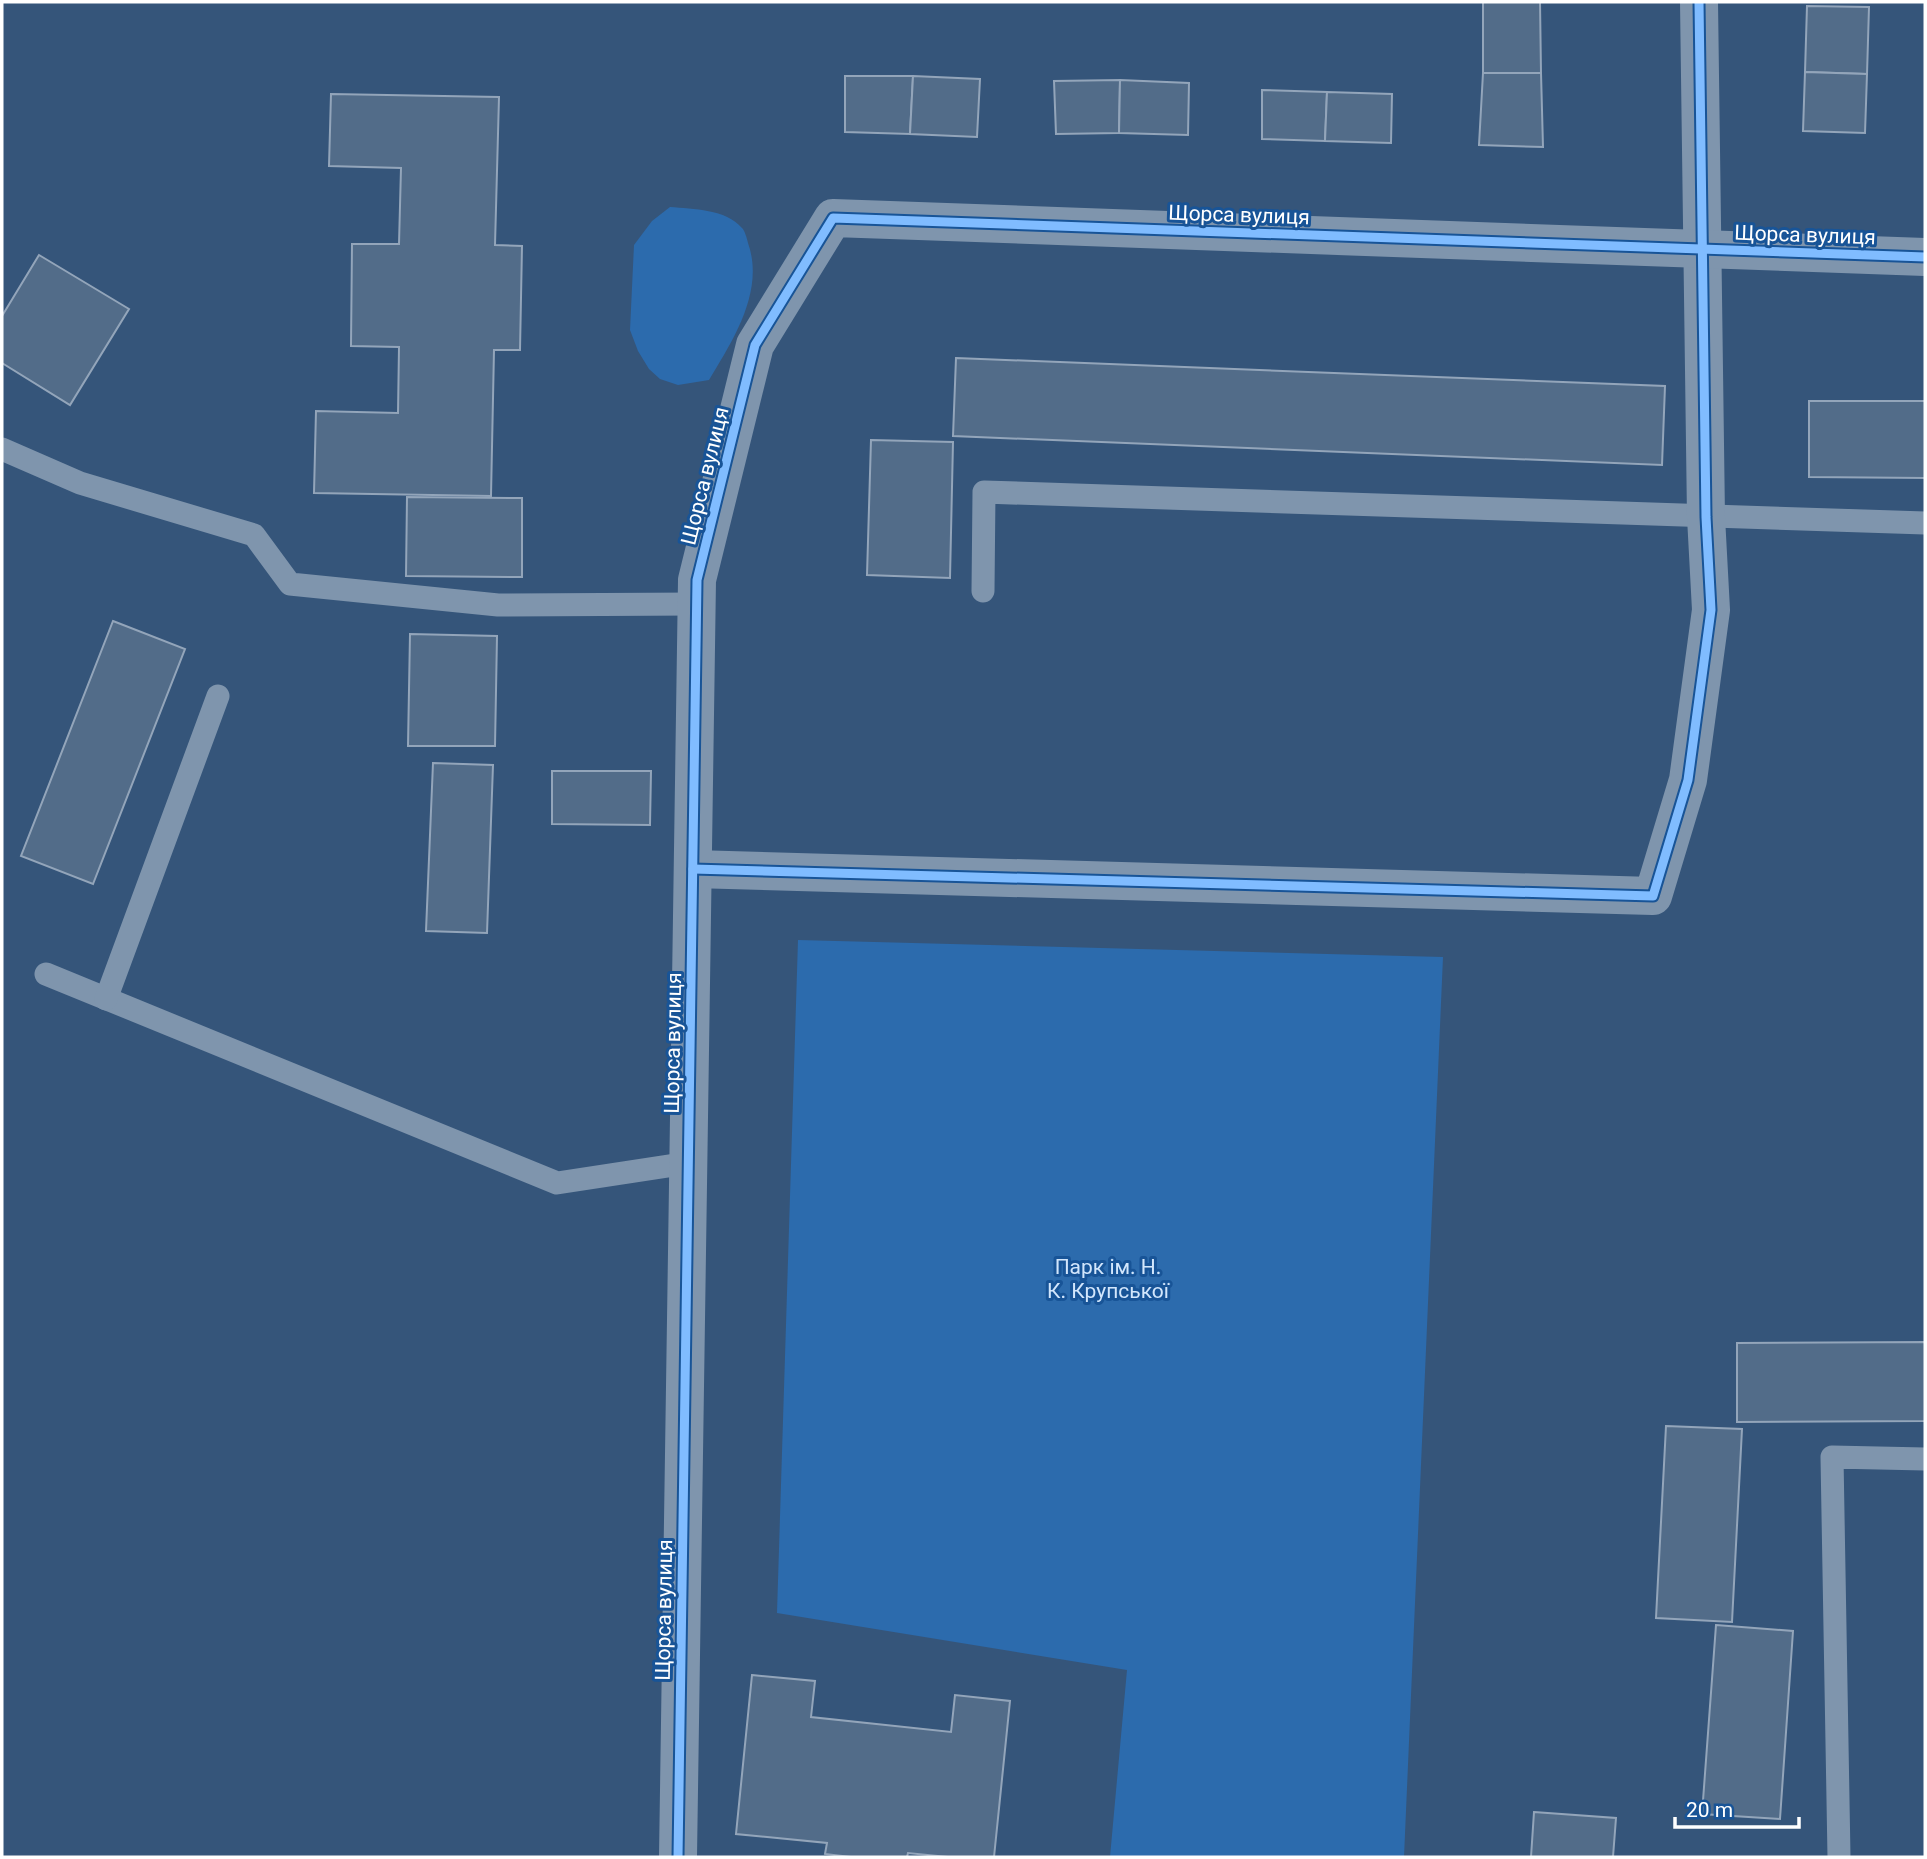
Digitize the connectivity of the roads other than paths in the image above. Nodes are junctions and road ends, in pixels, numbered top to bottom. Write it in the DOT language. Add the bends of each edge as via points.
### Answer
graph roads {
  1 [pos="1699,2"];
  2 [pos="1703,249"];
  3 [pos="1925,257"];
  4 [pos="2,449"];
  5 [pos="1706,517"];
  6 [pos="1925,523"];
  7 [pos="983,591"];
  8 [pos="697,604"];
  9 [pos="218,696"];
  10 [pos="693,869"];
  11 [pos="46,974"];
  12 [pos="106,999"];
  13 [pos="688,1163"];
  14 [pos="1925,1459"];
  15 [pos="678,1857"];
  16 [pos="1839,1857"];
  1 -- 2 [label="street"];
  2 -- 3 [label="street, Щорса вулиця"];
  2 -- 5 [label="street"];
  2 -- 8 [label="street, Щорса вулиця" via="833,218 755,345 697,580"];
  4 -- 8 [label="lane" via="80,483 254,535 290,584 498,605"];
  5 -- 6 [label="lane"];
  5 -- 7 [label="lane" via="984,492"];
  5 -- 10 [label="street" via="1711,610 1688,780 1653,896"];
  8 -- 10 [label="street, Щорса вулиця"];
  9 -- 12 [label="lane"];
  10 -- 13 [label="street, Щорса вулиця"];
  11 -- 12 [label="lane"];
  12 -- 13 [label="lane" via="557,1183"];
  13 -- 15 [label="street, Щорса вулиця"];
  14 -- 16 [label="lane" via="1832,1457"];
}
